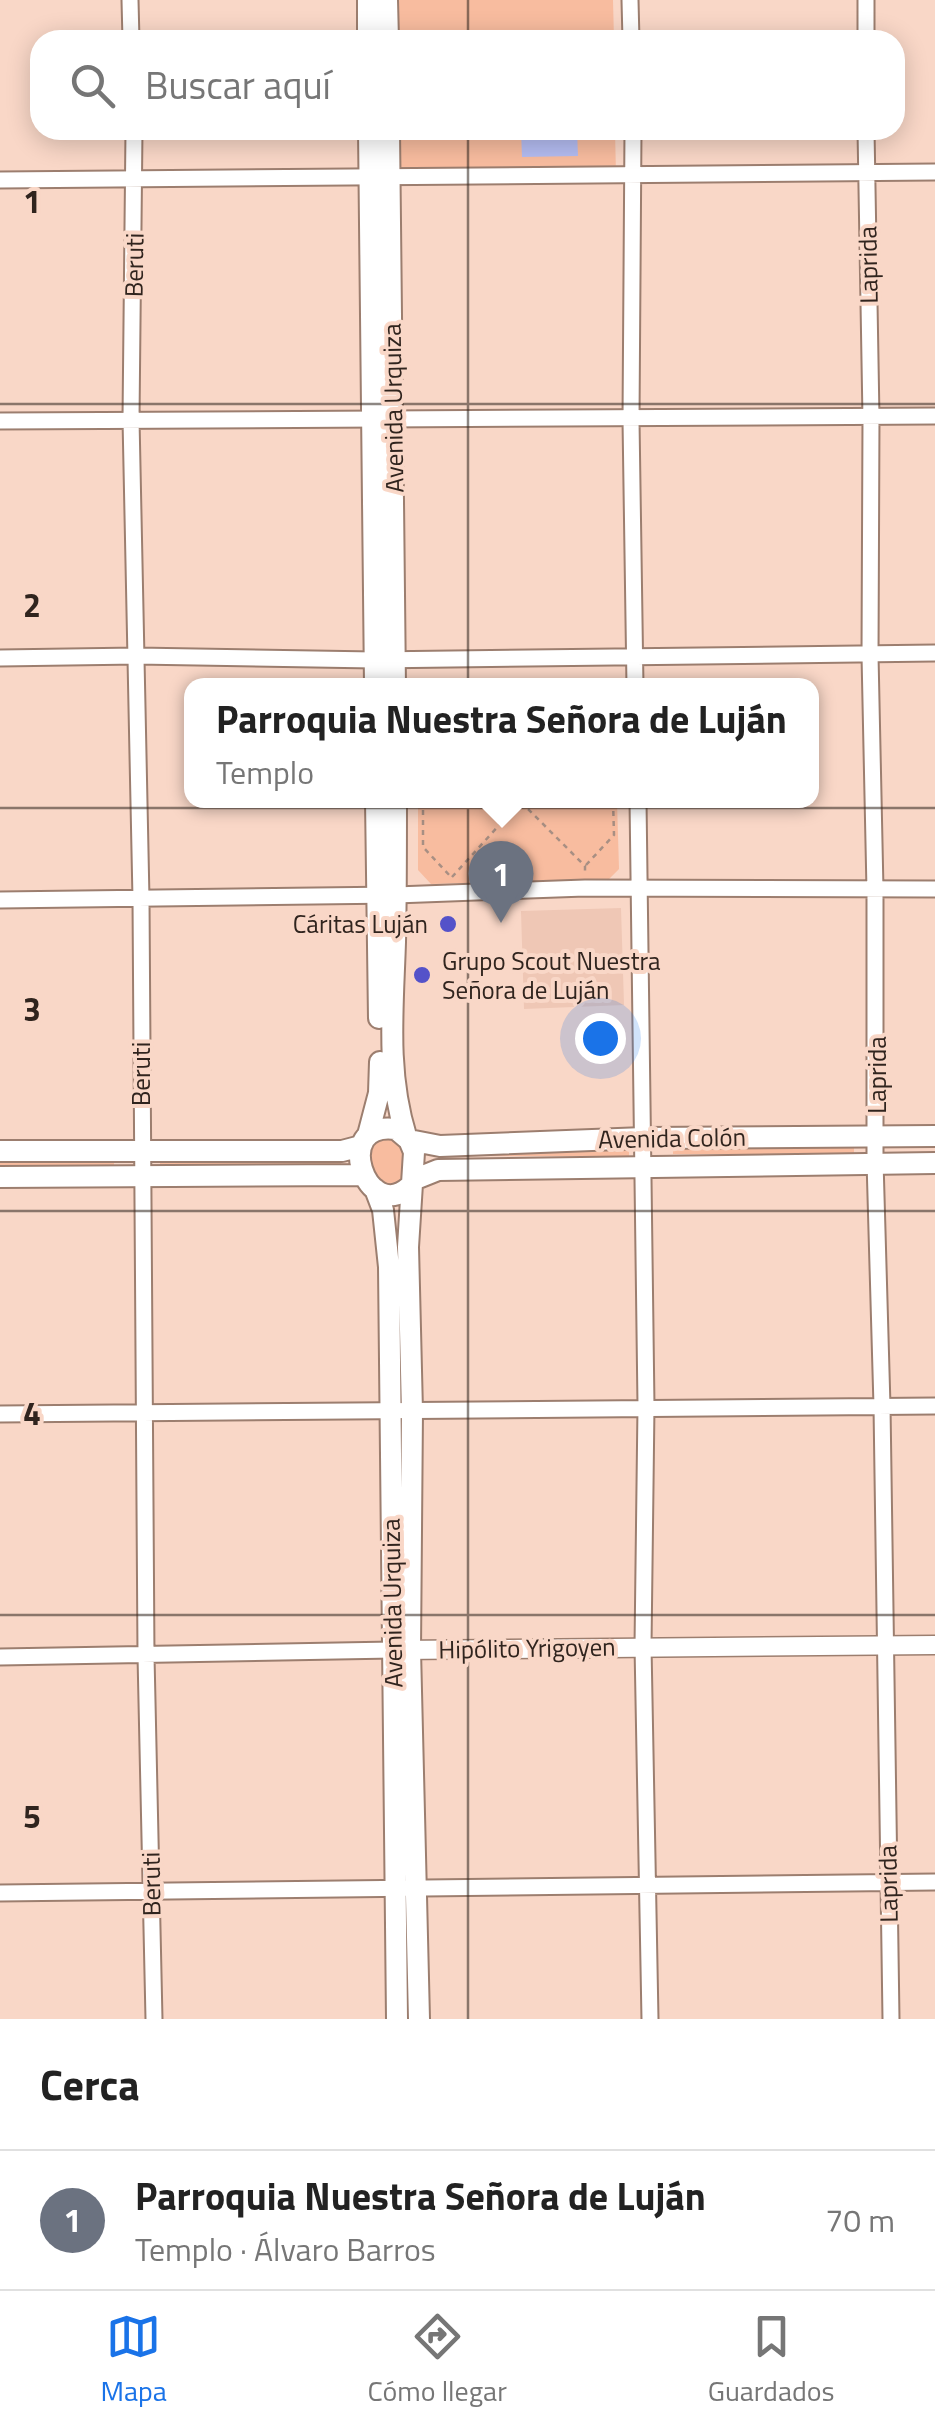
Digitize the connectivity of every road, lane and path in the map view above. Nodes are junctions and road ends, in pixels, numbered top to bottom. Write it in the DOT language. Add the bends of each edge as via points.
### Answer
graph roads {
  1 [pos="130,0"];
  2 [pos="368,0"];
  3 [pos="388,0"];
  4 [pos="630,0"];
  5 [pos="866,0"];
  6 [pos="131,30"];
  7 [pos="368,30"];
  8 [pos="388,30"];
  9 [pos="631,30"];
  10 [pos="866,30"];
  11 [pos="134,140"];
  12 [pos="372,140"];
  13 [pos="387,140"];
  14 [pos="633,140"];
  15 [pos="866,140"];
  16 [pos="935,172"];
  17 [pos="634,174"];
  18 [pos="866,174"];
  19 [pos="380,178"];
  20 [pos="0,180"];
  21 [pos="135,180"];
  22 [pos="935,416"];
  23 [pos="131,418"];
  24 [pos="871,418"];
  25 [pos="384,419"];
  26 [pos="631,420"];
  27 [pos="0,421"];
  28 [pos="935,653"];
  29 [pos="870,655"];
  30 [pos="138,656"];
  31 [pos="634,657"];
  32 [pos="0,658"];
  33 [pos="384,659"];
  34 [pos="377,678"];
  35 [pos="392,678"];
  36 [pos="634,678"];
  37 [pos="377,808"];
  38 [pos="395,808"];
  39 [pos="423,808"];
  40 [pos="515,808"];
  41 [pos="528,808"];
  42 [pos="613,808"];
  43 [pos="638,808"];
  44 [pos="584,866"];
  45 [pos="585,888"];
  46 [pos="641,888"];
  47 [pos="935,889"];
  48 [pos="876,890"];
  49 [pos="387,894"];
  50 [pos="141,899"];
  51 [pos="0,900"];
  52 [pos="877,1135"];
  53 [pos="935,1136"];
  54 [pos="408,1138"];
  55 [pos="644,1138"];
  56 [pos="364,1141"];
  57 [pos="0,1151"];
  58 [pos="141,1152"];
  59 [pos="875,1161"];
  60 [pos="935,1162"];
  61 [pos="643,1166"];
  62 [pos="0,1178"];
  63 [pos="142,1179"];
  64 [pos="369,1182"];
  65 [pos="411,1184"];
  66 [pos="646,1406"];
  67 [pos="882,1406"];
  68 [pos="935,1406"];
  69 [pos="144,1411"];
  70 [pos="412,1411"];
  71 [pos="390,1412"];
  72 [pos="0,1414"];
  73 [pos="643,1646"];
  74 [pos="886,1646"];
  75 [pos="935,1646"];
  76 [pos="402,1650"];
  77 [pos="146,1656"];
  78 [pos="0,1657"];
  79 [pos="888,1882"];
  80 [pos="935,1882"];
  81 [pos="648,1887"];
  82 [pos="406,1890"];
  83 [pos="151,1892"];
  84 [pos="0,1894"];
  85 [pos="154,2019"];
  86 [pos="397,2019"];
  87 [pos="419,2019"];
  88 [pos="650,2019"];
  89 [pos="891,2019"];
  1 -- 6 [label="street"];
  2 -- 7 [label="main road"];
  3 -- 8 [label="main road"];
  4 -- 9 [label="street"];
  5 -- 10 [label="street"];
  11 -- 21 [label="street, Beruti"];
  12 -- 19 [label="main road, Avenida Urquiza"];
  13 -- 19 [label="main road, Avenida Urquiza"];
  14 -- 17 [label="street"];
  15 -- 18 [label="street, Laprida"];
  16 -- 18 [label="street"];
  17 -- 18 [label="street"];
  17 -- 19 [label="street"];
  17 -- 26 [label="street"];
  18 -- 24 [label="street, Laprida"];
  19 -- 21 [label="street"];
  19 -- 25 [label="main road, Avenida Urquiza"];
  20 -- 21 [label="street"];
  21 -- 23 [label="street, Beruti"];
  22 -- 24 [label="street"];
  23 -- 25 [label="street"];
  23 -- 27 [label="street"];
  23 -- 30 [label="street, Beruti"];
  24 -- 26 [label="street"];
  24 -- 29 [label="street, Laprida"];
  25 -- 26 [label="street"];
  25 -- 33 [label="main road, Avenida Urquiza"];
  26 -- 31 [label="street"];
  28 -- 29 [label="street"];
  29 -- 31 [label="street"];
  29 -- 48 [label="street, Laprida"];
  30 -- 32 [label="street"];
  30 -- 33 [label="street"];
  30 -- 50 [label="street, Beruti"];
  31 -- 33 [label="street"];
  31 -- 36 [label="street"];
  33 -- 34 [label="main road, Avenida Urquiza"];
  33 -- 35 [label="main road, Avenida Urquiza"];
  37 -- 49 [label="main road"];
  38 -- 49 [label="main road"];
  39 -- 40 [label="path" via="424,847 452,878"];
  41 -- 44 [label="path"];
  42 -- 44 [label="path" via="614,835"];
  43 -- 46 [label="street"];
  44 -- 45 [label="path"];
  45 -- 46 [label="street"];
  45 -- 49 [label="street"];
  46 -- 48 [label="street"];
  46 -- 55 [label="street"];
  47 -- 48 [label="street"];
  48 -- 52 [label="street, Laprida"];
  49 -- 50 [label="street"];
  49 -- 54 [label="main road" via="391,1060"];
  49 -- 56 [label="main road" via="380,1080"];
  50 -- 51 [label="street"];
  50 -- 58 [label="street, Beruti"];
  52 -- 53 [label="main road, Avenida Colón"];
  52 -- 55 [label="main road, Avenida Colón"];
  52 -- 59 [label="street, Laprida"];
  54 -- 55 [label="main road, Avenida Colón" via="440,1146"];
  54 -- 56 [label="main road" via="388,1128"];
  54 -- 65 [label="main road" via="414,1152"];
  55 -- 61 [label="street"];
  56 -- 58 [label="main road" via="342,1151"];
  56 -- 64 [label="main road" via="359,1160"];
  57 -- 58 [label="main road"];
  58 -- 63 [label="street, Beruti"];
  59 -- 60 [label="main road, Avenida Colón"];
  59 -- 61 [label="main road, Avenida Colón"];
  59 -- 67 [label="street, Laprida"];
  61 -- 65 [label="main road, Avenida Colón" via="438,1170"];
  61 -- 66 [label="street"];
  62 -- 63 [label="main road"];
  63 -- 64 [label="main road"];
  63 -- 69 [label="street, Beruti"];
  64 -- 65 [label="main road" via="392,1196"];
  64 -- 71 [label="main road, Avenida Urquiza" via="383,1210 389,1267"];
  65 -- 70 [label="main road, Avenida Urquiza"];
  66 -- 67 [label="street"];
  66 -- 70 [label="street"];
  66 -- 73 [label="street"];
  67 -- 68 [label="street"];
  67 -- 74 [label="street, Laprida"];
  69 -- 71 [label="street"];
  69 -- 72 [label="street"];
  69 -- 77 [label="street, Beruti"];
  70 -- 71 [label="street"];
  70 -- 76 [label="main road, Avenida Urquiza"];
  71 -- 76 [label="main road, Avenida Urquiza"];
  73 -- 74 [label="street, Hipólito Yrigoyen"];
  73 -- 76 [label="street, Hipólito Yrigoyen"];
  73 -- 81 [label="street"];
  74 -- 75 [label="street, Hipólito Yrigoyen"];
  74 -- 79 [label="street, Laprida"];
  76 -- 77 [label="street, Hipólito Yrigoyen"];
  76 -- 82 [label="main road, Avenida Urquiza"];
  77 -- 78 [label="street, Hipólito Yrigoyen"];
  77 -- 83 [label="street, Beruti"];
  79 -- 80 [label="street"];
  79 -- 81 [label="street"];
  79 -- 89 [label="street, Laprida"];
  81 -- 82 [label="street"];
  81 -- 88 [label="street"];
  82 -- 83 [label="street"];
  82 -- 86 [label="main road, Avenida Urquiza"];
  82 -- 87 [label="main road, Avenida Urquiza"];
  83 -- 84 [label="street"];
  83 -- 85 [label="street, Beruti"];
}
